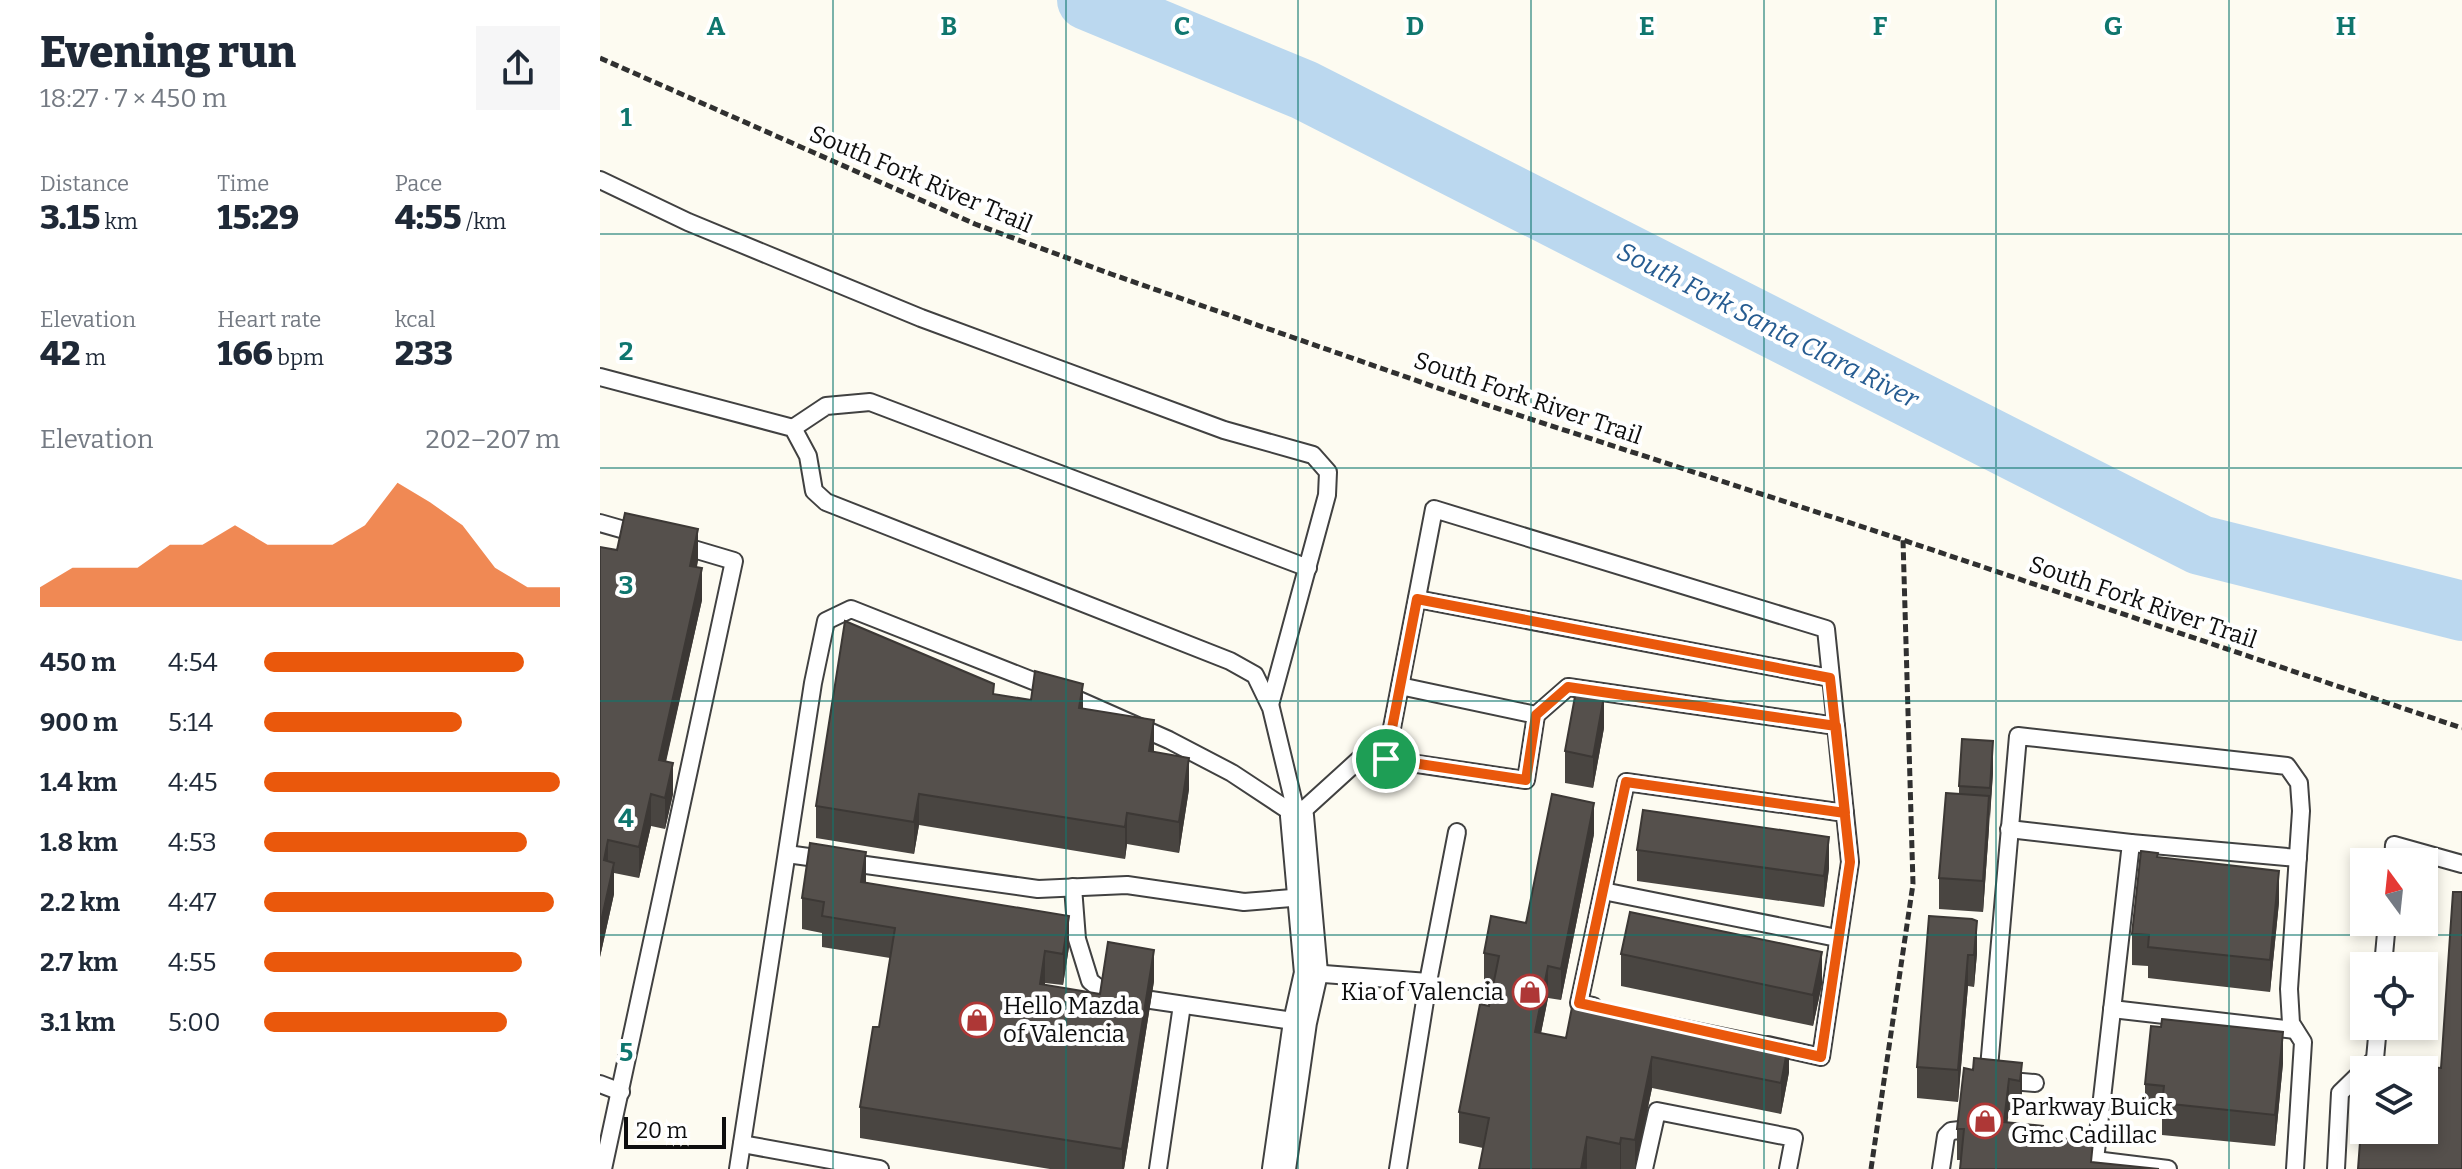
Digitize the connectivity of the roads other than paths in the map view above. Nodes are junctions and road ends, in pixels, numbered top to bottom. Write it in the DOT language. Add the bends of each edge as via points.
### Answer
graph roads {
  1 [pos="600,180"];
  2 [pos="600,377"];
  3 [pos="793,428"];
  4 [pos="600,523"];
  5 [pos="1308,568"];
  6 [pos="1417,599"];
  7 [pos="1830,678"];
  8 [pos="1400,686"];
  9 [pos="1270,705"];
  10 [pos="1536,715"];
  11 [pos="1836,726"];
  12 [pos="1386,759"];
  13 [pos="1845,813"];
  14 [pos="1297,816"];
  15 [pos="2009,829"];
  16 [pos="1457,832"];
  17 [pos="2131,843"];
  18 [pos="787,854"];
  19 [pos="2438,857"];
  20 [pos="2298,858"];
  21 [pos="2462,864"];
  22 [pos="1073,887"];
  23 [pos="1603,891"];
  24 [pos="1304,897"];
  25 [pos="1837,938"];
  26 [pos="1311,973"];
  27 [pos="1428,982"];
  28 [pos="1105,993"];
  29 [pos="1151,1000"];
  30 [pos="1182,1005"];
  31 [pos="2112,1009"];
  32 [pos="1609,1010"];
  33 [pos="1300,1022"];
  34 [pos="2295,1030"];
  35 [pos="1745,1040"];
  36 [pos="2035,1083"];
  37 [pos="600,1084"];
  38 [pos="2350,1086"];
  39 [pos="621,1092"];
  40 [pos="1960,1130"];
  41 [pos="742,1144"];
  42 [pos="603,1169"];
  43 [pos="738,1169"];
  44 [pos="880,1169"];
  45 [pos="1158,1169"];
  46 [pos="1279,1169"];
  47 [pos="1398,1169"];
  48 [pos="1644,1169"];
  49 [pos="1788,1169"];
  50 [pos="1941,1169"];
  51 [pos="2168,1169"];
  52 [pos="2295,1169"];
  53 [pos="2336,1169"];
  1 -- 5 [label="lane" via="921,318 1224,430 1313,455 1328,472 1327,495"];
  2 -- 3 [label="lane"];
  3 -- 5 [label="lane" via="826,406 870,402"];
  3 -- 9 [label="lane" via="808,456 814,491 826,502 1230,661 1255,675"];
  4 -- 39 [label="lane" via="734,561"];
  5 -- 9 [label="lane"];
  6 -- 7 [label="lane"];
  6 -- 7 [label="lane" via="1434,509 1826,629"];
  6 -- 8 [label="lane"];
  7 -- 11 [label="lane"];
  8 -- 10 [label="lane"];
  8 -- 12 [label="lane"];
  9 -- 14 [label="lane"];
  10 -- 11 [label="lane" via="1568,687"];
  10 -- 12 [label="lane" via="1526,780"];
  11 -- 13 [label="lane"];
  12 -- 14 [label="lane" via="1363,756"];
  13 -- 23 [label="lane" via="1626,782"];
  13 -- 25 [label="lane" via="1850,862"];
  14 -- 18 [label="lane" via="1169,740 851,609 826,621"];
  14 -- 24 [label="street"];
  15 -- 17 [label="lane"];
  15 -- 20 [label="lane" via="2018,736 2287,766 2299,783"];
  15 -- 36 [label="lane" via="1988,1079"];
  16 -- 27 [label="lane"];
  17 -- 20 [label="lane"];
  17 -- 31 [label="lane"];
  18 -- 22 [label="lane" via="1038,889"];
  18 -- 41 [label="lane"];
  19 -- 21 [label="lane"];
  20 -- 34 [label="lane" via="2289,989"];
  22 -- 24 [label="lane" via="1127,885 1244,902"];
  22 -- 28 [label="lane" via="1077,939 1090,981"];
  23 -- 25 [label="lane"];
  23 -- 32 [label="lane" via="1579,1003"];
  24 -- 26 [label="street"];
  25 -- 35 [label="lane" via="1821,1057"];
  26 -- 27 [label="lane"];
  26 -- 33 [label="street"];
  27 -- 47 [label="lane"];
  29 -- 30 [label="lane"];
  30 -- 33 [label="lane"];
  30 -- 45 [label="lane"];
  31 -- 34 [label="lane"];
  31 -- 51 [label="lane" via="2089,1142 2095,1160"];
  33 -- 46 [label="street"];
  34 -- 52 [label="lane" via="2303,1042"];
  37 -- 39 [label="lane"];
  38 -- 53 [label="lane" via="2340,1093"];
  39 -- 42 [label="lane"];
  40 -- 50 [label="lane" via="1946,1136"];
  41 -- 43 [label="lane"];
  41 -- 44 [label="lane"];
  48 -- 49 [label="lane" via="1657,1111 1794,1138"];
}
